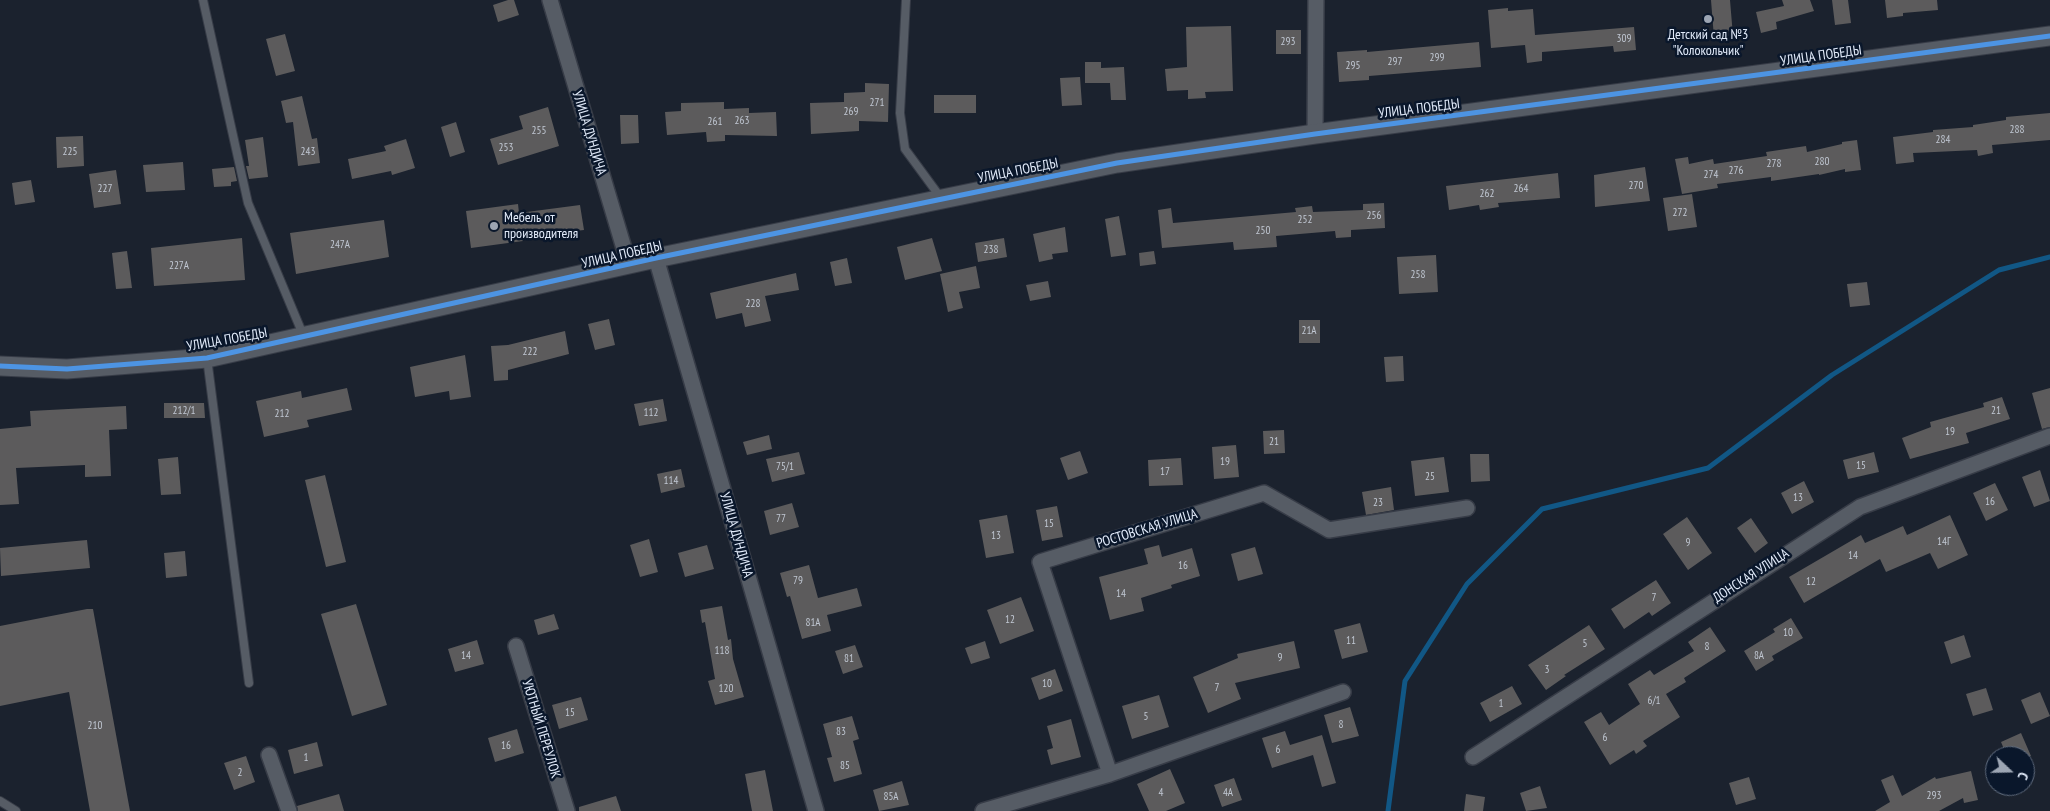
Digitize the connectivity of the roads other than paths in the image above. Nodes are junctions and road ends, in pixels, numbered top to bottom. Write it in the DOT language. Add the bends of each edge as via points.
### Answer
graph roads {
  1 [pos="204,0"];
  2 [pos="550,0"];
  3 [pos="906,0"];
  4 [pos="1316,0"];
  5 [pos="2050,36"];
  6 [pos="1315,134"];
  7 [pos="941,198"];
  8 [pos="656,258"];
  9 [pos="629,265"];
  10 [pos="304,337"];
  11 [pos="207,358"];
  12 [pos="0,366"];
  13 [pos="2050,436"];
  14 [pos="1467,508"];
  15 [pos="516,646"];
  16 [pos="249,683"];
  17 [pos="1343,692"];
  18 [pos="269,755"];
  19 [pos="1473,757"];
  20 [pos="1110,774"];
  21 [pos="0,801"];
  22 [pos="16,811"];
  23 [pos="289,811"];
  24 [pos="567,811"];
  25 [pos="816,811"];
  26 [pos="983,811"];
  1 -- 10 [label="lane" via="248,203"];
  2 -- 9 [label="street, УЛИЦА ДУНДИЧА"];
  3 -- 7 [label="lane" via="900,113 905,149"];
  4 -- 6 [label="street"];
  5 -- 6 [label="street, УЛИЦА ПОБЕДЫ"];
  6 -- 7 [label="street, УЛИЦА ПОБЕДЫ" via="1117,163"];
  7 -- 8 [label="street, УЛИЦА ПОБЕДЫ"];
  8 -- 9 [label="street, УЛИЦА ПОБЕДЫ"];
  8 -- 25 [label="street, УЛИЦА ДУНДИЧА"];
  9 -- 10 [label="street, УЛИЦА ПОБЕДЫ"];
  10 -- 11 [label="street, УЛИЦА ПОБЕДЫ"];
  11 -- 12 [label="street, УЛИЦА ПОБЕДЫ" via="66,369"];
  11 -- 16 [label="lane"];
  13 -- 19 [label="street, ДОНСКАЯ УЛИЦА" via="1860,507"];
  14 -- 20 [label="street, РОСТОВСКАЯ УЛИЦА" via="1328,530 1264,493 1040,562"];
  15 -- 24 [label="street, УЮТНЫЙ ПЕРЕУЛОК"];
  17 -- 20 [label="street"];
  18 -- 23 [label="street"];
  20 -- 26 [label="street"];
  21 -- 22 [label="lane"];
}
